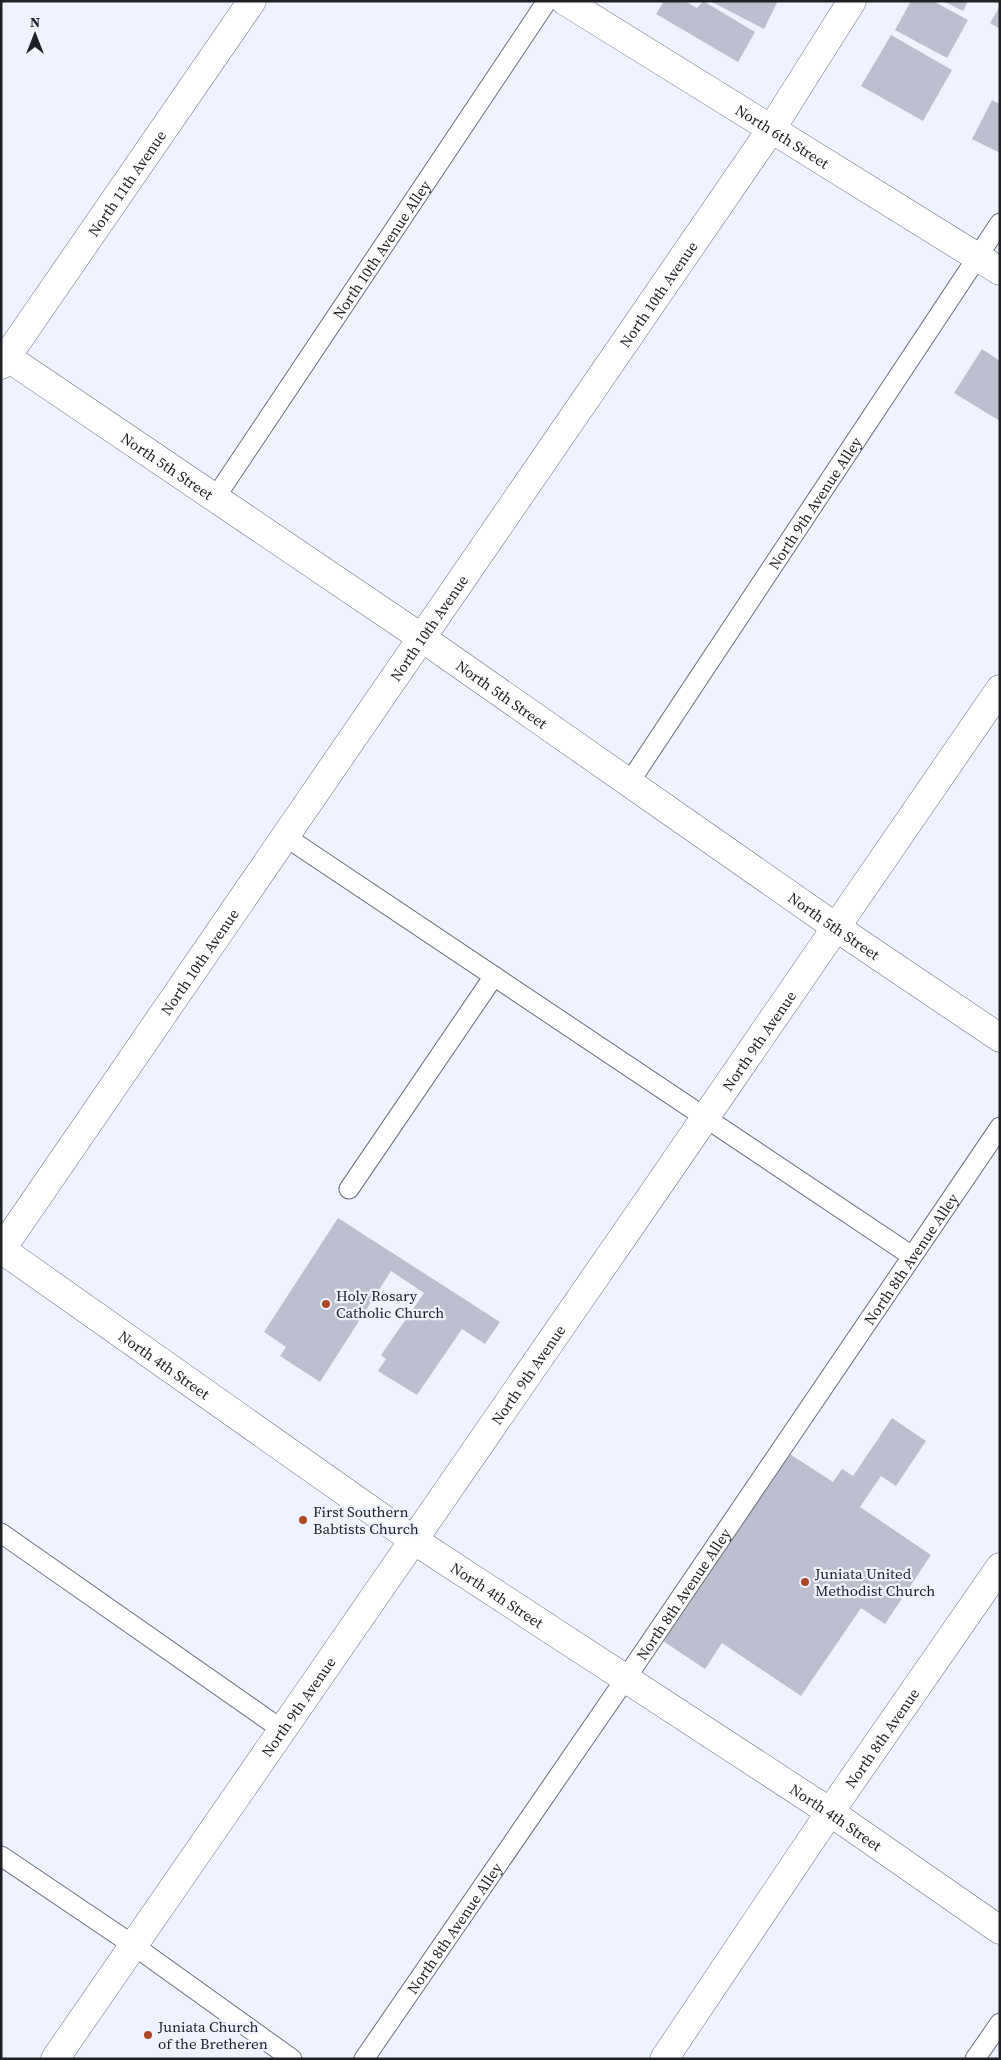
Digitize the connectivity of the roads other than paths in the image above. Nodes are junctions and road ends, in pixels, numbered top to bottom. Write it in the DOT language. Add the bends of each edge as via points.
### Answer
graph roads {
  1 [pos="252,1"];
  2 [pos="547,1"];
  3 [pos="565,1"];
  4 [pos="852,1"];
  5 [pos="772,128"];
  6 [pos="1000,223"];
  7 [pos="989,264"];
  8 [pos="3,359"];
  9 [pos="215,498"];
  10 [pos="422,638"];
  11 [pos="1000,689"];
  12 [pos="630,783"];
  13 [pos="286,837"];
  14 [pos="837,928"];
  15 [pos="494,976"];
  16 [pos="1000,1038"];
  17 [pos="705,1117"];
  18 [pos="1000,1127"];
  19 [pos="349,1190"];
  20 [pos="1,1250"];
  21 [pos="912,1256"];
  22 [pos="1,1533"];
  23 [pos="412,1539"];
  24 [pos="1000,1567"];
  25 [pos="626,1678"];
  26 [pos="281,1729"];
  27 [pos="830,1812"];
  28 [pos="1,1856"];
  29 [pos="1000,1930"];
  30 [pos="133,1945"];
  31 [pos="1000,2023"];
  32 [pos="55,2059"];
  33 [pos="292,2059"];
  34 [pos="364,2059"];
  35 [pos="664,2059"];
  36 [pos="975,2059"];
  1 -- 8 [label="street, North 11th Avenue"];
  2 -- 9 [label="lane, North 10th Avenue Alley"];
  3 -- 5 [label="street, North 6th Street"];
  4 -- 5 [label="street, North 10th Avenue"];
  5 -- 7 [label="street, North 6th Street"];
  5 -- 10 [label="street, North 10th Avenue"];
  6 -- 7 [label="lane, North 9th Avenue Alley"];
  7 -- 12 [label="lane, North 9th Avenue Alley"];
  8 -- 9 [label="street, North 5th Street"];
  9 -- 10 [label="street, North 5th Street"];
  10 -- 12 [label="street, North 5th Street"];
  10 -- 13 [label="street, North 10th Avenue"];
  11 -- 14 [label="street, North 9th Avenue"];
  12 -- 14 [label="street, North 5th Street"];
  13 -- 15 [label="lane"];
  13 -- 20 [label="street, North 10th Avenue"];
  14 -- 16 [label="street, North 5th Street"];
  14 -- 17 [label="street, North 9th Avenue"];
  15 -- 17 [label="lane"];
  15 -- 19 [label="lane"];
  17 -- 21 [label="lane"];
  17 -- 23 [label="street, North 9th Avenue"];
  18 -- 21 [label="lane, North 8th Avenue Alley"];
  20 -- 23 [label="street, North 4th Street"];
  21 -- 25 [label="lane, North 8th Avenue Alley"];
  22 -- 26 [label="lane"];
  23 -- 25 [label="street, North 4th Street"];
  23 -- 26 [label="street, North 9th Avenue"];
  24 -- 27 [label="street, North 8th Avenue"];
  25 -- 27 [label="street, North 4th Street"];
  25 -- 34 [label="lane, North 8th Avenue Alley"];
  26 -- 30 [label="street, North 9th Avenue"];
  27 -- 29 [label="street, North 4th Street"];
  27 -- 35 [label="street, North 8th Avenue"];
  28 -- 30 [label="lane"];
  30 -- 32 [label="street, North 9th Avenue"];
  30 -- 33 [label="lane"];
  31 -- 36 [label="lane"];
}
